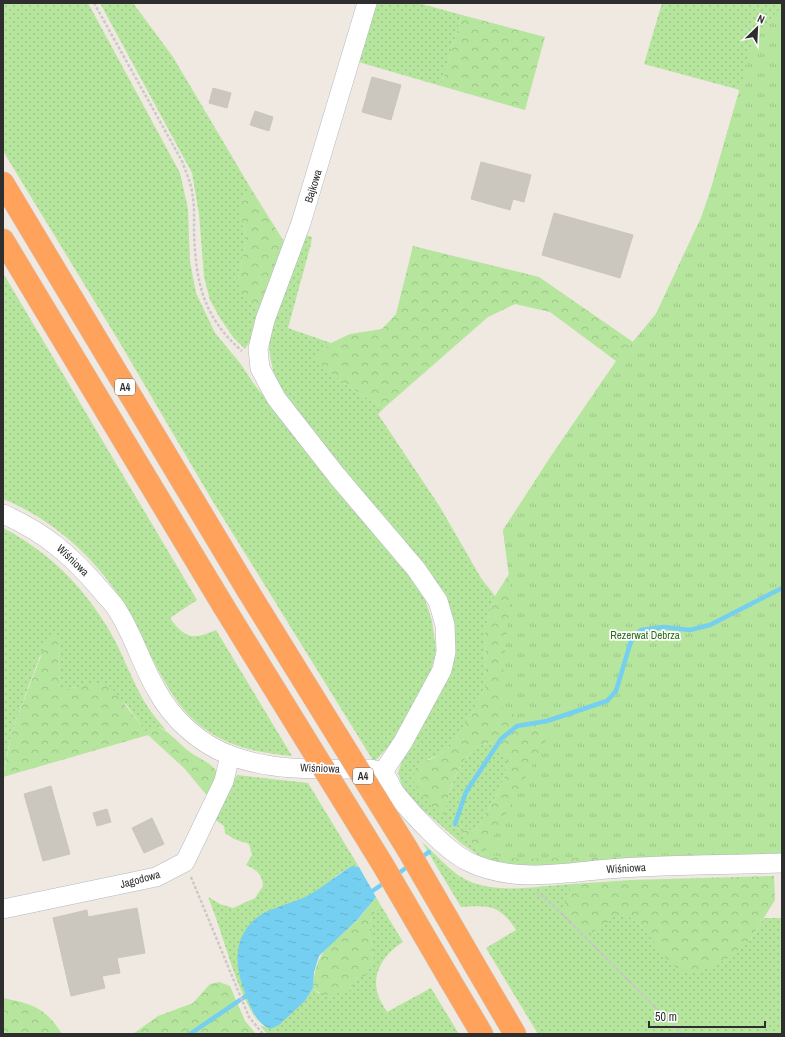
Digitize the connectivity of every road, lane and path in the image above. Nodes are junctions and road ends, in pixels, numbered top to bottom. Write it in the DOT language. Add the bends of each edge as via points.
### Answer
graph roads {
  1 [pos="94,3"];
  2 [pos="367,3"];
  3 [pos="3,183"];
  4 [pos="3,240"];
  5 [pos="260,368"];
  6 [pos="3,514"];
  7 [pos="230,756"];
  8 [pos="382,772"];
  9 [pos="185,862"];
  10 [pos="782,863"];
  11 [pos="514,874"];
  12 [pos="3,909"];
  13 [pos="263,1034"];
  14 [pos="482,1034"];
  15 [pos="515,1034"];
  16 [pos="682,1034"];
  1 -- 5 [label="path" via="182,161 192,188 195,260 205,304 229,340"];
  2 -- 5 [label="street, Bajkowa" via="301,223 265,320 258,349"];
  3 -- 15 [label="highway, A4, bridge" via="400,837"];
  4 -- 14 [label="highway, A4, bridge" via="379,858"];
  5 -- 8 [label="street" via="276,398 337,476 416,569 438,601 443,619 446,652 442,670 410,730"];
  6 -- 7 [label="street, Wiśniowa" via="57,544 86,573 119,612 156,690 175,716 199,740"];
  7 -- 8 [label="street, Wiśniowa" via="267,766 370,769"];
  7 -- 9 [label="street" via="224,781"];
  8 -- 11 [label="street, Wiśniowa" via="403,802 448,847 467,861 484,868"];
  9 -- 12 [label="street, Jagodowa" via="156,878"];
  9 -- 13 [label="path" via="249,1017"];
  10 -- 11 [label="street, Wiśniowa" via="622,868 529,876"];
  11 -- 16 [label="path" via="563,915"];
}
